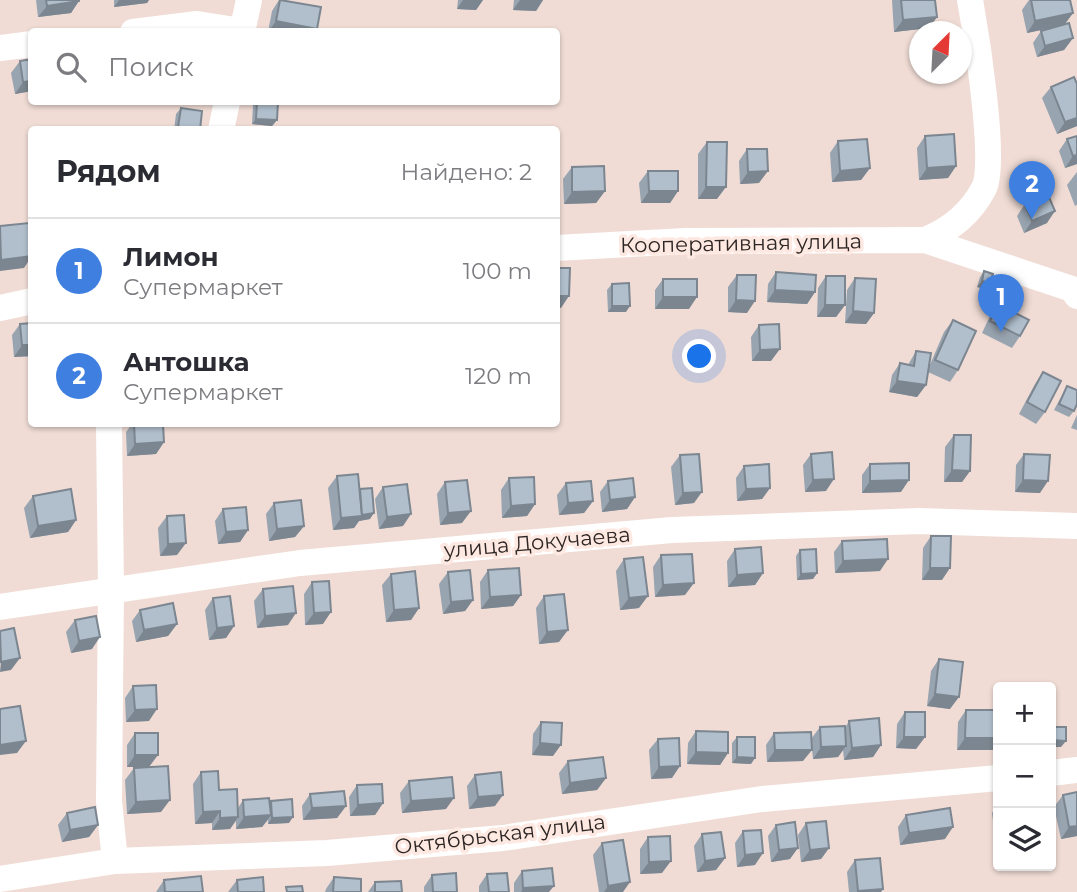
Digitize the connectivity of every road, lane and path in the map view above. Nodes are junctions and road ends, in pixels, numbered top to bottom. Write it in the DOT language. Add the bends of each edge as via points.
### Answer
graph roads {
  1 [pos="249,0"];
  2 [pos="970,0"];
  3 [pos="165,28"];
  4 [pos="223,28"];
  5 [pos="243,28"];
  6 [pos="28,44"];
  7 [pos="0,48"];
  8 [pos="226,105"];
  9 [pos="222,126"];
  10 [pos="925,240"];
  11 [pos="560,248"];
  12 [pos="1075,292"];
  13 [pos="28,302"];
  14 [pos="0,307"];
  15 [pos="109,427"];
  16 [pos="1077,526"];
  17 [pos="111,589"];
  18 [pos="0,607"];
  19 [pos="1077,770"];
  20 [pos="1056,772"];
  21 [pos="993,778"];
  22 [pos="115,861"];
  23 [pos="0,879"];
  1 -- 5 [label="street"];
  2 -- 10 [label="street" via="981,67 985,186 949,230"];
  3 -- 4 [label="street" via="197,24"];
  6 -- 7 [label="street"];
  8 -- 9 [label="street"];
  10 -- 11 [label="street, Кооперативная улица"];
  10 -- 12 [label="street"];
  13 -- 14 [label="street"];
  15 -- 17 [label="street"];
  16 -- 17 [label="street, улица Докучаева" via="919,521 671,530 300,563"];
  17 -- 18 [label="street, улица Докучаева"];
  17 -- 22 [label="street" via="109,801"];
  19 -- 20 [label="street"];
  21 -- 22 [label="street, Октябрьская улица" via="762,799 503,838 327,853"];
  22 -- 23 [label="street, Октябрьская улица"];
}
